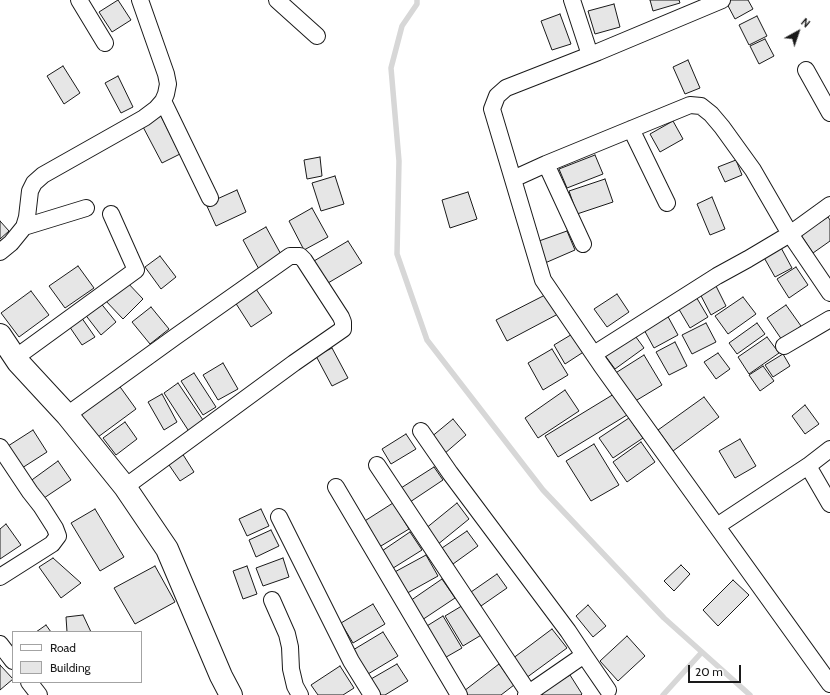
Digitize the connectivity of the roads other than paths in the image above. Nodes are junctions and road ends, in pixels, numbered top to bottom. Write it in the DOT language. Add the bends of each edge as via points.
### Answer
graph roads {
  1 [pos="79,0"];
  2 [pos="140,0"];
  3 [pos="277,0"];
  4 [pos="572,0"];
  5 [pos="722,0"];
  6 [pos="317,36"];
  7 [pos="105,42"];
  8 [pos="590,55"];
  9 [pos="806,70"];
  10 [pos="163,101"];
  11 [pos="830,113"];
  12 [pos="631,129"];
  13 [pos="546,164"];
  14 [pos="513,179"];
  15 [pos="210,198"];
  16 [pos="667,203"];
  17 [pos="830,205"];
  18 [pos="86,208"];
  19 [pos="111,214"];
  20 [pos="24,227"];
  21 [pos="790,234"];
  22 [pos="583,244"];
  23 [pos="0,252"];
  24 [pos="830,293"];
  25 [pos="830,319"];
  26 [pos="0,335"];
  27 [pos="784,346"];
  28 [pos="594,354"];
  29 [pos="15,358"];
  30 [pos="67,414"];
  31 [pos="421,430"];
  32 [pos="0,447"];
  33 [pos="830,449"];
  34 [pos="377,465"];
  35 [pos="808,466"];
  36 [pos="336,487"];
  37 [pos="125,488"];
  38 [pos="830,504"];
  39 [pos="279,517"];
  40 [pos="717,526"];
  41 [pos="0,577"];
  42 [pos="272,600"];
  43 [pos="0,644"];
  44 [pos="584,655"];
  45 [pos="12,660"];
  46 [pos="30,683"];
  47 [pos="830,684"];
  48 [pos="608,690"];
  49 [pos="528,694"];
  50 [pos="39,695"];
  51 [pos="231,695"];
  52 [pos="300,695"];
  53 [pos="372,695"];
  54 [pos="459,695"];
  1 -- 7 [label="street"];
  2 -- 10 [label="street" via="166,74 168,84"];
  3 -- 6 [label="street"];
  4 -- 8 [label="street"];
  5 -- 8 [label="street"];
  8 -- 14 [label="street" via="506,88 497,96 492,110"];
  9 -- 11 [label="street"];
  10 -- 15 [label="street"];
  10 -- 20 [label="street" via="144,118 43,175 34,183 30,191"];
  12 -- 13 [label="street"];
  12 -- 16 [label="street"];
  12 -- 21 [label="street" via="690,105 701,106 722,127 749,164"];
  13 -- 14 [label="street"];
  13 -- 22 [label="street"];
  14 -- 28 [label="street" via="543,280"];
  17 -- 21 [label="street"];
  18 -- 20 [label="street"];
  19 -- 29 [label="street" via="136,270"];
  20 -- 23 [label="street" via="11,244"];
  21 -- 24 [label="street"];
  21 -- 28 [label="street"];
  25 -- 27 [label="street"];
  26 -- 29 [label="street"];
  28 -- 40 [label="street"];
  29 -- 30 [label="street"];
  30 -- 37 [label="street"];
  30 -- 37 [label="street" via="290,256 300,256 341,317 343,329"];
  31 -- 44 [label="street"];
  32 -- 41 [label="street" via="41,506 58,536 52,544"];
  33 -- 35 [label="street"];
  34 -- 49 [label="street"];
  35 -- 38 [label="street"];
  35 -- 40 [label="street"];
  36 -- 54 [label="street"];
  37 -- 51 [label="street" via="167,549"];
  39 -- 53 [label="street" via="351,661"];
  40 -- 47 [label="street"];
  42 -- 52 [label="street" via="287,634 291,669"];
  43 -- 45 [label="street"];
  44 -- 48 [label="street"];
  44 -- 49 [label="street"];
  46 -- 50 [label="street"];
}
